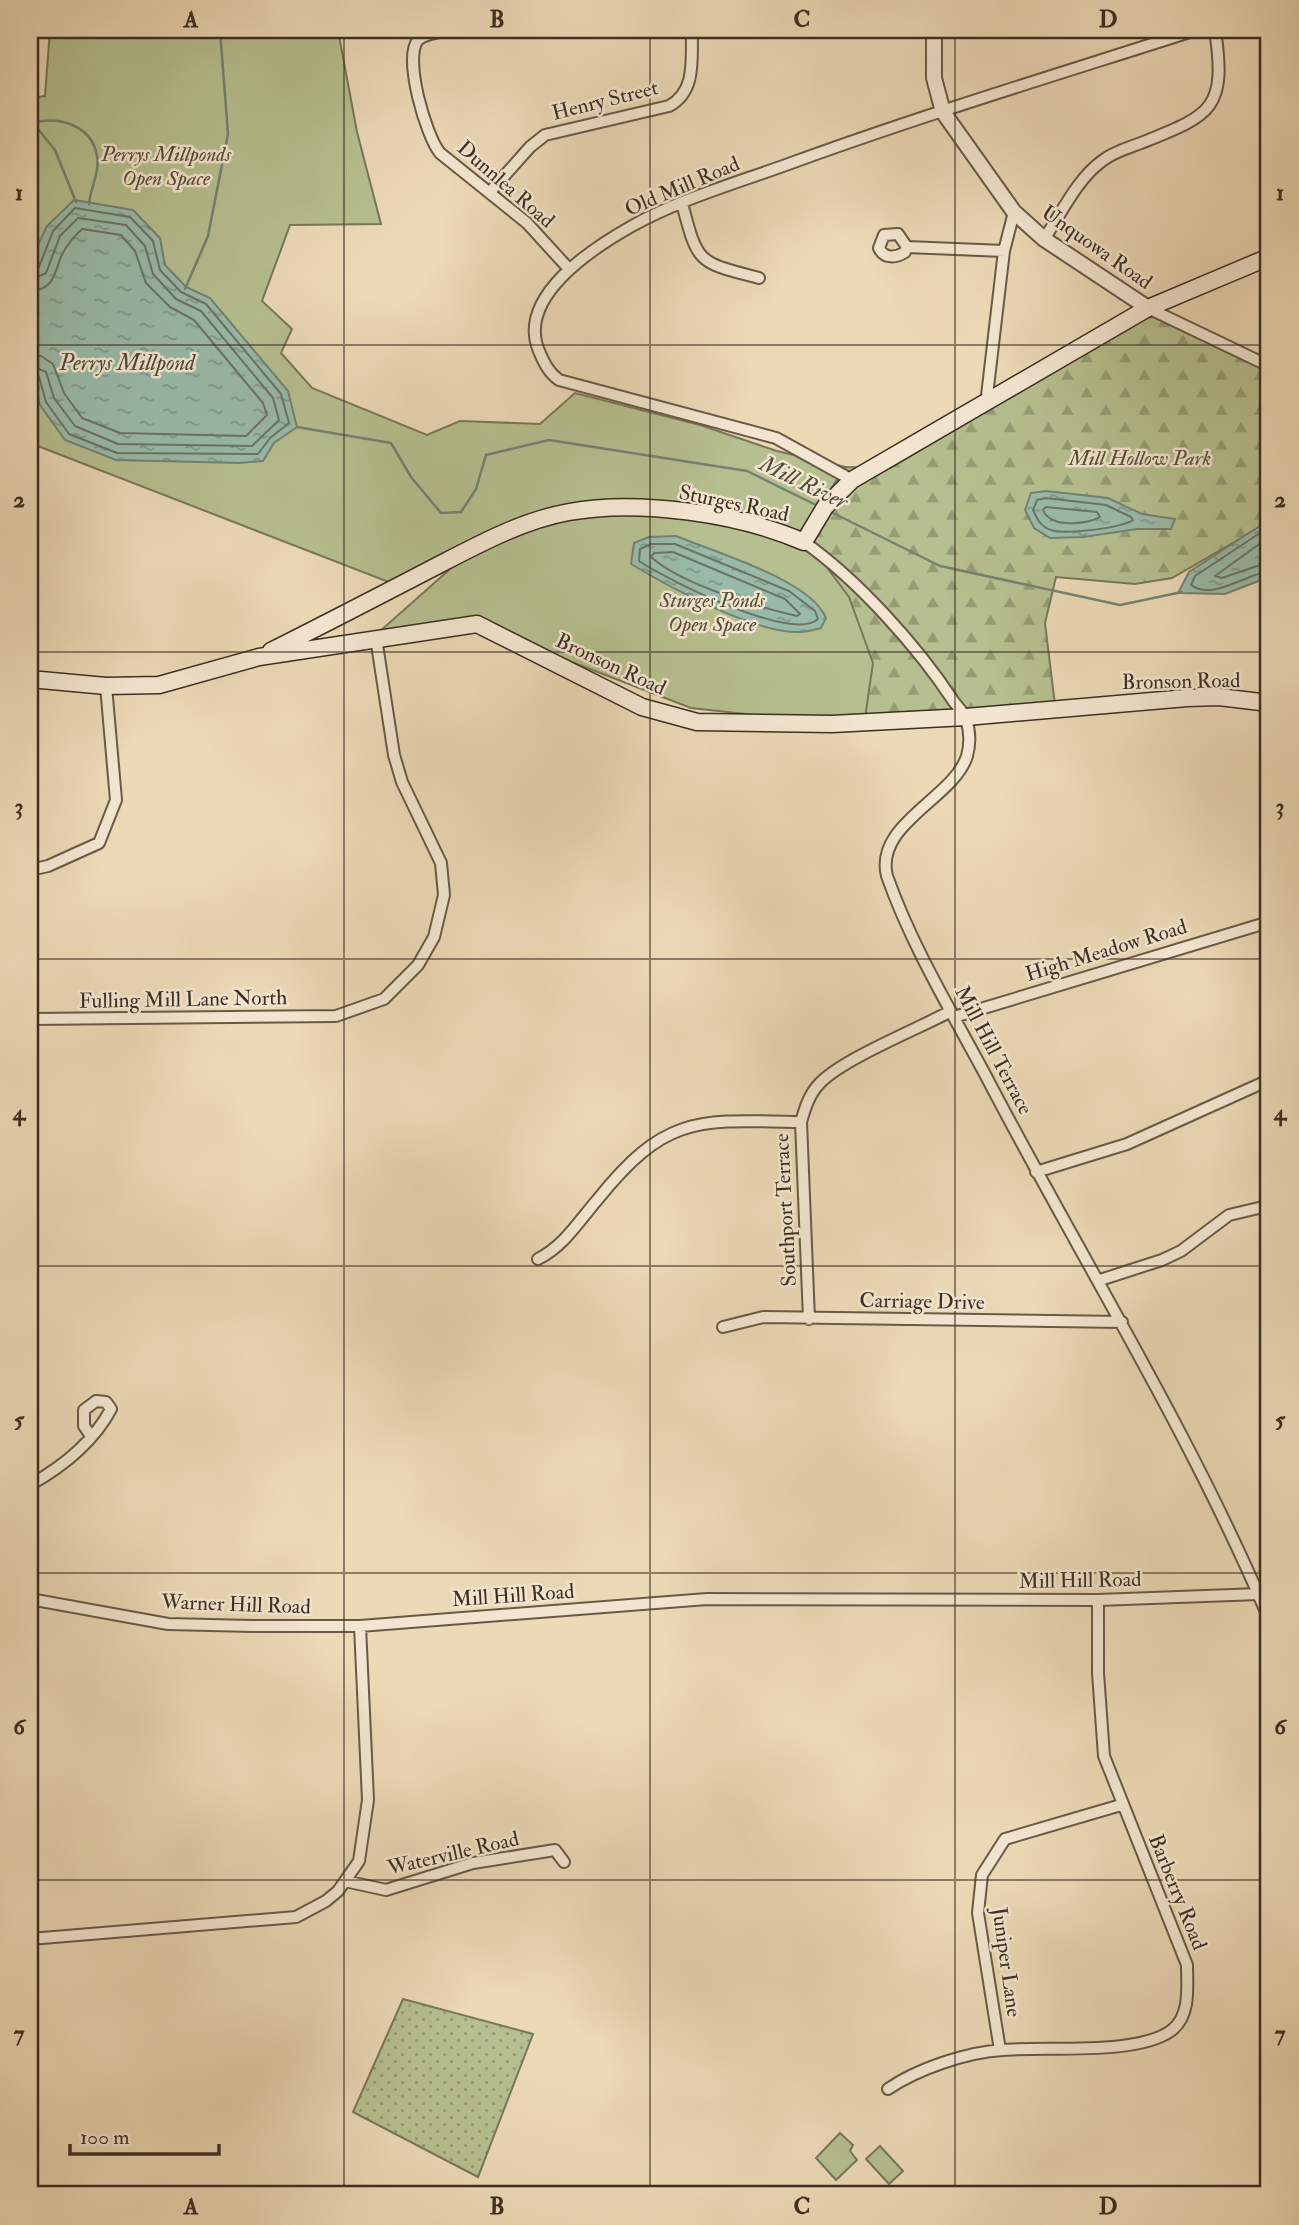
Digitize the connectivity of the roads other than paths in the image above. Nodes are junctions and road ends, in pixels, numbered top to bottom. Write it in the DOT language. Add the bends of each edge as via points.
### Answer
graph roads {
  1 [pos="454,30"];
  2 [pos="692,30"];
  3 [pos="934,30"];
  4 [pos="1196,30"];
  5 [pos="1215,30"];
  6 [pos="943,112"];
  7 [pos="489,192"];
  8 [pos="682,203"];
  9 [pos="1014,212"];
  10 [pos="1044,239"];
  11 [pos="907,247"];
  12 [pos="1004,251"];
  13 [pos="1269,257"];
  14 [pos="569,269"];
  15 [pos="759,278"];
  16 [pos="1147,308"];
  17 [pos="1269,366"];
  18 [pos="986,404"];
  19 [pos="848,482"];
  20 [pos="804,542"];
  21 [pos="376,638"];
  22 [pos="259,657"];
  23 [pos="30,679"];
  24 [pos="106,686"];
  25 [pos="1269,704"];
  26 [pos="965,718"];
  27 [pos="30,870"];
  28 [pos="1269,922"];
  29 [pos="953,1014"];
  30 [pos="30,1019"];
  31 [pos="1269,1080"];
  32 [pos="801,1122"];
  33 [pos="1036,1172"];
  34 [pos="1263,1207"];
  35 [pos="538,1259"];
  36 [pos="1100,1280"];
  37 [pos="809,1319"];
  38 [pos="1122,1322"];
  39 [pos="723,1327"];
  40 [pos="91,1436"];
  41 [pos="30,1485"];
  42 [pos="1259,1594"];
  43 [pos="30,1599"];
  44 [pos="1098,1600"];
  45 [pos="1269,1619"];
  46 [pos="360,1626"];
  47 [pos="1121,1805"];
  48 [pos="564,1862"];
  49 [pos="345,1881"];
  50 [pos="30,1939"];
  51 [pos="1000,2050"];
  52 [pos="887,2089"];
  1 -- 7 [label="street, Dunnlea Road" via="422,37 413,49 412,62 430,139 440,153"];
  2 -- 7 [label="street, Henry Street" via="688,89 680,99 669,106 545,135"];
  3 -- 6 [label="street, Unquowa Road" via="934,78"];
  4 -- 6 [label="street, Old Mill Road"];
  5 -- 10 [label="street" via="1219,83 1209,108 1188,124 1102,160"];
  6 -- 8 [label="street, Old Mill Road"];
  6 -- 9 [label="street, Unquowa Road"];
  7 -- 14 [label="street, Dunnlea Road" via="527,223"];
  8 -- 14 [label="street, Old Mill Road" via="632,226"];
  8 -- 15 [label="street" via="692,242 702,259"];
  9 -- 10 [label="street, Unquowa Road"];
  9 -- 12 [label="street"];
  10 -- 16 [label="street, Unquowa Road"];
  11 -- 12 [label="street"];
  12 -- 18 [label="street"];
  13 -- 16 [label="main road, Sturges Road"];
  14 -- 19 [label="street, Old Mill Road" via="552,289 534,325 537,347 556,378 776,438"];
  16 -- 17 [label="street, Unquowa Road"];
  16 -- 18 [label="main road, Sturges Road"];
  18 -- 19 [label="main road, Sturges Road"];
  19 -- 20 [label="main road, Sturges Road"];
  20 -- 22 [label="main road, Sturges Road" via="703,513 646,507 567,512 502,532"];
  20 -- 26 [label="street" via="857,587 939,679"];
  21 -- 22 [label="main road, Bronson Road"];
  21 -- 26 [label="main road, Bronson Road" via="477,624 642,707 697,722 832,724"];
  21 -- 30 [label="street, Fulling Mill Lane North" via="394,755 441,863 444,895 434,937 418,965 384,999 337,1016"];
  22 -- 24 [label="main road, Bronson Road" via="159,685"];
  23 -- 24 [label="main road, Bronson Road"];
  24 -- 27 [label="street" via="116,800 99,844"];
  25 -- 26 [label="main road, Bronson Road" via="1219,697 1176,698"];
  26 -- 29 [label="street, Mill Hill Terrace" via="969,743 963,765 901,832 887,852 885,864 902,913"];
  28 -- 29 [label="street, High Meadow Road"];
  29 -- 32 [label="street, High Meadow Road" via="828,1075 813,1092"];
  29 -- 33 [label="street, Mill Hill Terrace"];
  31 -- 33 [label="street" via="1127,1144"];
  32 -- 35 [label="street, Southport Terrace" via="709,1122 655,1141 625,1165 556,1250"];
  32 -- 37 [label="street, Southport Terrace"];
  33 -- 36 [label="street, Mill Hill Terrace"];
  34 -- 36 [label="street" via="1230,1215 1162,1260"];
  36 -- 38 [label="street, Mill Hill Terrace"];
  37 -- 38 [label="street, Carriage Drive"];
  37 -- 39 [label="street, Carriage Drive" via="763,1317"];
  38 -- 42 [label="street, Mill Hill Terrace"];
  40 -- 41 [label="street" via="63,1466"];
  42 -- 44 [label="street, Mill Hill Road"];
  42 -- 45 [label="street, Mill Hill Terrace"];
  43 -- 46 [label="street, Warner Hill Road" via="168,1624"];
  44 -- 46 [label="street, Mill Hill Road" via="706,1600"];
  44 -- 47 [label="street, Barberry Road" via="1104,1756"];
  46 -- 49 [label="street" via="368,1800 359,1861"];
  47 -- 51 [label="street, Juniper Lane" via="1005,1839 982,1875 978,1913"];
  47 -- 51 [label="street, Barberry Road" via="1187,1965 1188,2001 1173,2029 1138,2045"];
  48 -- 49 [label="street, Waterville Road" via="555,1850 473,1863 386,1890"];
  49 -- 50 [label="street" via="326,1901 296,1917"];
  51 -- 52 [label="street, Barberry Road" via="912,2073"];
}
